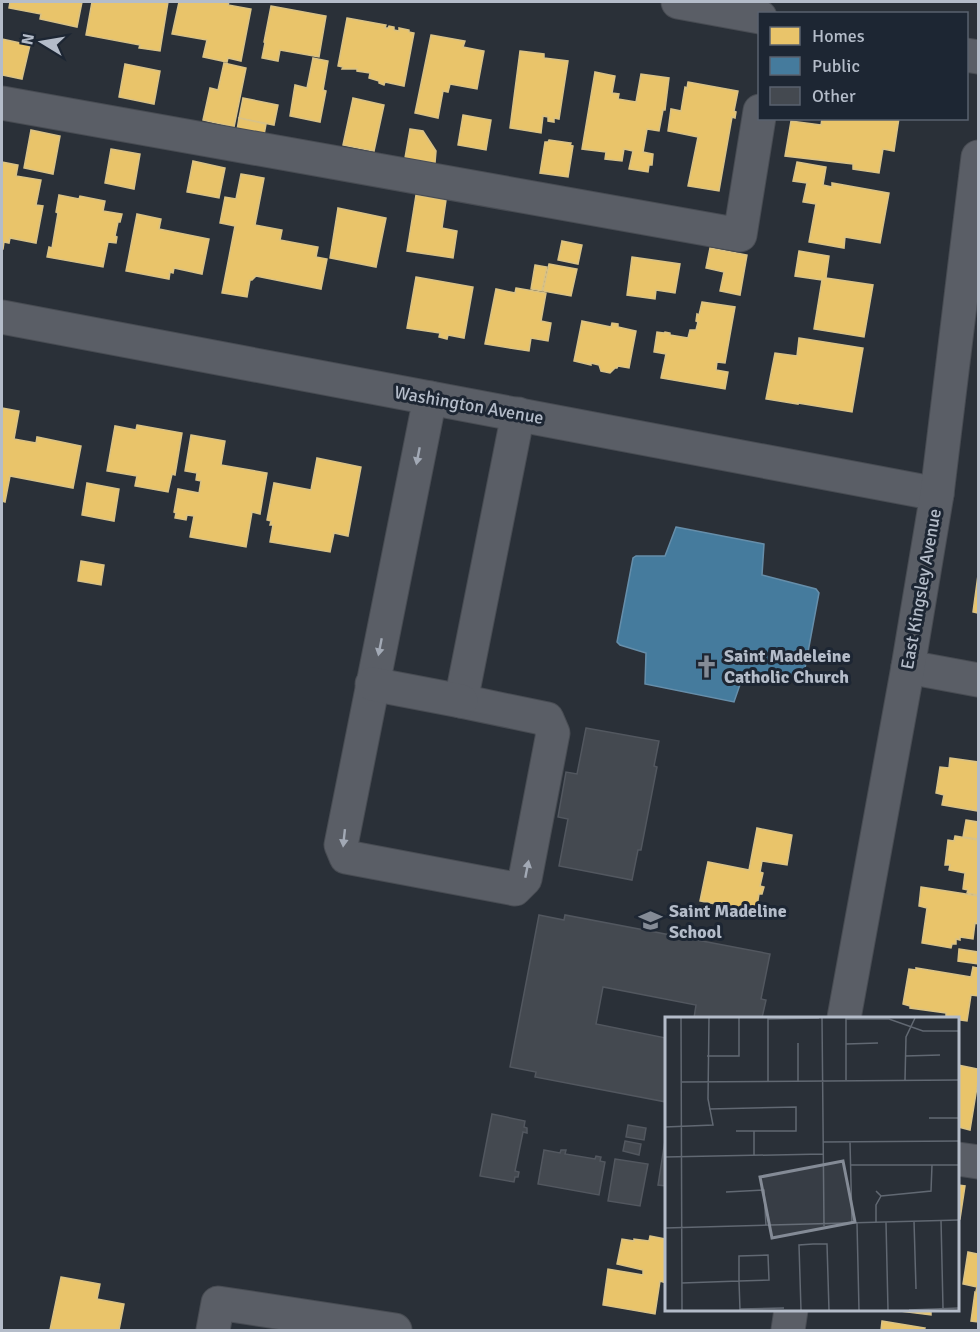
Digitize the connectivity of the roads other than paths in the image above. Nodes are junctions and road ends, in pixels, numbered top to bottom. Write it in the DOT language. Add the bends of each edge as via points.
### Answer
graph roads {
  1 [pos="678,2"];
  2 [pos="758,17"];
  3 [pos="2,103"];
  4 [pos="758,118"];
  5 [pos="978,157"];
  6 [pos="975,208"];
  7 [pos="2,317"];
  8 [pos="429,398"];
  9 [pos="518,414"];
  10 [pos="937,494"];
  11 [pos="908,667"];
  12 [pos="978,680"];
  13 [pos="372,684"];
  14 [pos="461,701"];
  15 [pos="844,1017"];
  16 [pos="959,1159"];
  17 [pos="978,1162"];
  18 [pos="791,1311"];
  19 [pos="215,1317"];
  20 [pos="395,1330"];
  21 [pos="788,1330"];
  1 -- 2 [label="street"];
  3 -- 4 [label="street" via="740,235"];
  5 -- 6 [label="street, East Kingsley Avenue"];
  6 -- 10 [label="street, East Kingsley Avenue"];
  7 -- 8 [label="street, Washington Avenue"];
  8 -- 9 [label="street, Washington Avenue"];
  8 -- 13 [label="street, one-way"];
  9 -- 10 [label="street, Washington Avenue"];
  9 -- 14 [label="street"];
  10 -- 11 [label="street, East Kingsley Avenue"];
  11 -- 12 [label="street"];
  11 -- 15 [label="street, East Kingsley Avenue"];
  13 -- 14 [label="street"];
  13 -- 14 [label="street, one-way" via="341,844 346,857 514,889 525,879 553,733 547,719"];
  16 -- 17 [label="street"];
  18 -- 21 [label="street"];
  19 -- 20 [label="street"];
}
